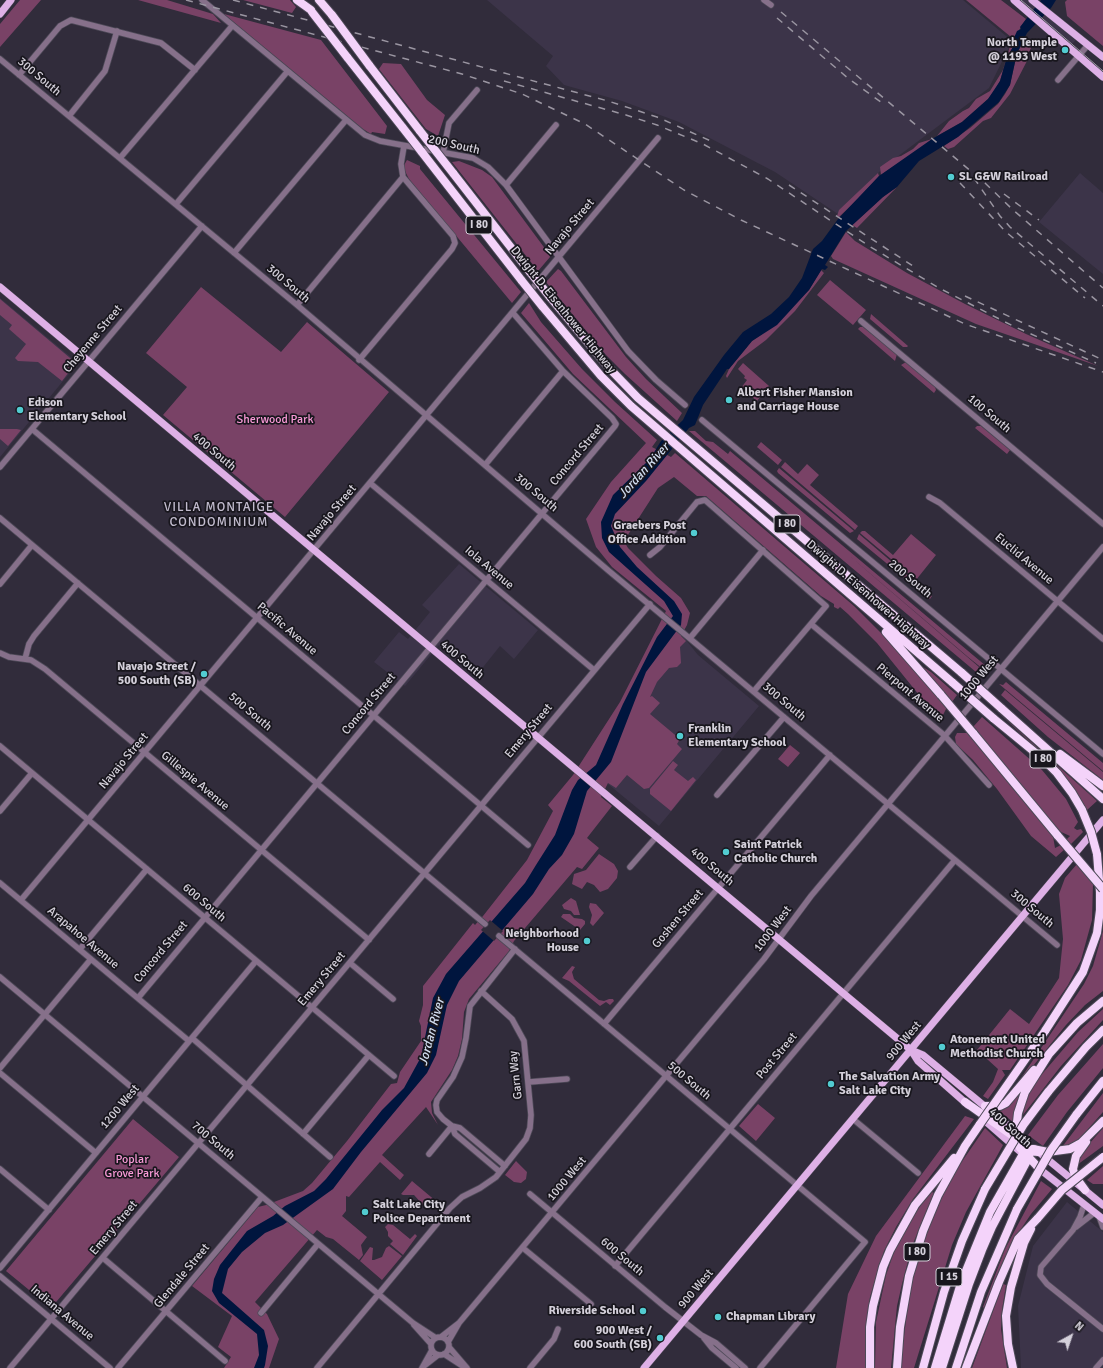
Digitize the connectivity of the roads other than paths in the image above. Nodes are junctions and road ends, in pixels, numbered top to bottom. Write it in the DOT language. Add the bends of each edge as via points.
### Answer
graph roads {
  1 [pos="11,0"];
  2 [pos="202,0"];
  3 [pos="297,0"];
  4 [pos="303,0"];
  5 [pos="320,0"];
  6 [pos="764,0"];
  7 [pos="1014,0"];
  8 [pos="1032,0"];
  9 [pos="770,5"];
  10 [pos="312,11"];
  11 [pos="0,14"];
  12 [pos="232,26"];
  13 [pos="117,31"];
  14 [pos="1088,45"];
  15 [pos="1078,56"];
  16 [pos="1103,57"];
  17 [pos="0,59"];
  18 [pos="195,70"];
  19 [pos="287,72"];
  20 [pos="19,75"];
  21 [pos="1103,77"];
  22 [pos="1058,80"];
  23 [pos="477,90"];
  24 [pos="68,116"];
  25 [pos="346,120"];
  26 [pos="556,125"];
  27 [pos="658,138"];
  28 [pos="404,146"];
  29 [pos="443,152"];
  30 [pos="120,158"];
  31 [pos="403,177"];
  32 [pos="506,185"];
  33 [pos="176,204"];
  34 [pos="202,226"];
  35 [pos="234,253"];
  36 [pos="559,257"];
  37 [pos="0,287"];
  38 [pos="297,306"];
  39 [pos="513,313"];
  40 [pos="861,321"];
  41 [pos="360,360"];
  42 [pos="88,362"];
  43 [pos="564,371"];
  44 [pos="685,405"];
  45 [pos="427,416"];
  46 [pos="702,420"];
  47 [pos="32,429"];
  48 [pos="485,465"];
  49 [pos="0,467"];
  50 [pos="370,484"];
  51 [pos="929,497"];
  52 [pos="543,513"];
  53 [pos="0,518"];
  54 [pos="1103,524"];
  55 [pos="32,545"];
  56 [pos="1103,547"];
  57 [pos="763,550"];
  58 [pos="314,551"];
  59 [pos="650,554"];
  60 [pos="487,580"];
  61 [pos="78,583"];
  62 [pos="0,584"];
  63 [pos="855,600"];
  64 [pos="1058,601"];
  65 [pos="650,604"];
  66 [pos="257,618"];
  67 [pos="811,624"];
  68 [pos="690,638"];
  69 [pos="1103,639"];
  70 [pos="430,648"];
  71 [pos="0,653"];
  72 [pos="24,659"];
  73 [pos="594,670"];
  74 [pos="1001,670"];
  75 [pos="201,686"];
  76 [pos="754,691"];
  77 [pos="373,716"];
  78 [pos="784,717"];
  79 [pos="1022,726"];
  80 [pos="944,735"];
  81 [pos="538,738"];
  82 [pos="0,746"];
  83 [pos="145,753"];
  84 [pos="1103,754"];
  85 [pos="830,755"];
  86 [pos="32,773"];
  87 [pos="317,783"];
  88 [pos="1101,784"];
  89 [pos="989,785"];
  90 [pos="717,796"];
  91 [pos="1103,799"];
  92 [pos="888,803"];
  93 [pos="481,806"];
  94 [pos="0,811"];
  95 [pos="88,820"];
  96 [pos="1103,820"];
  97 [pos="657,836"];
  98 [pos="528,845"];
  99 [pos="261,850"];
  100 [pos="956,860"];
  101 [pos="630,867"];
  102 [pos="147,869"];
  103 [pos="425,873"];
  104 [pos="0,883"];
  105 [pos="718,888"];
  106 [pos="1103,889"];
  107 [pos="21,900"];
  108 [pos="1023,916"];
  109 [pos="205,918"];
  110 [pos="485,924"];
  111 [pos="499,936"];
  112 [pos="779,938"];
  113 [pos="369,940"];
  114 [pos="1057,944"];
  115 [pos="80,949"];
  116 [pos="516,949"];
  117 [pos="91,959"];
  118 [pos="256,961"];
  119 [pos="350,963"];
  120 [pos="0,977"];
  121 [pos="480,991"];
  122 [pos="844,993"];
  123 [pos="138,998"];
  124 [pos="393,999"];
  125 [pos="1103,1001"];
  126 [pos="312,1008"];
  127 [pos="44,1014"];
  128 [pos="604,1024"];
  129 [pos="1103,1030"];
  130 [pos="190,1040"];
  131 [pos="911,1050"];
  132 [pos="368,1055"];
  133 [pos="1041,1065"];
  134 [pos="0,1068"];
  135 [pos="0,1073"];
  136 [pos="394,1076"];
  137 [pos="666,1076"];
  138 [pos="567,1079"];
  139 [pos="1103,1081"];
  140 [pos="529,1082"];
  141 [pos="247,1086"];
  142 [pos="143,1097"];
  143 [pos="965,1102"];
  144 [pos="985,1106"];
  145 [pos="853,1118"];
  146 [pos="1103,1121"];
  147 [pos="452,1126"];
  148 [pos="730,1129"];
  149 [pos="302,1134"];
  150 [pos="199,1143"];
  151 [pos="965,1146"];
  152 [pos="1026,1149"];
  153 [pos="96,1153"];
  154 [pos="429,1154"];
  155 [pos="330,1157"];
  156 [pos="1103,1157"];
  157 [pos="1036,1165"];
  158 [pos="505,1166"];
  159 [pos="0,1169"];
  160 [pos="500,1172"];
  161 [pos="918,1173"];
  162 [pos="797,1186"];
  163 [pos="1085,1190"];
  164 [pos="530,1194"];
  165 [pos="262,1197"];
  166 [pos="1101,1200"];
  167 [pos="1084,1205"];
  168 [pos="49,1210"];
  169 [pos="552,1213"];
  170 [pos="1099,1216"];
  171 [pos="1038,1218"];
  172 [pos="1103,1227"];
  173 [pos="1072,1230"];
  174 [pos="318,1244"];
  175 [pos="523,1248"];
  176 [pos="103,1258"];
  177 [pos="615,1266"];
  178 [pos="0,1268"];
  179 [pos="0,1276"];
  180 [pos="379,1294"];
  181 [pos="591,1304"];
  182 [pos="166,1311"];
  183 [pos="261,1313"];
  184 [pos="51,1319"];
  185 [pos="684,1321"];
  186 [pos="413,1323"];
  187 [pos="459,1323"];
  188 [pos="558,1329"];
  189 [pos="1103,1329"];
  190 [pos="701,1335"];
  191 [pos="439,1338"];
  192 [pos="448,1345"];
  193 [pos="432,1347"];
  194 [pos="441,1354"];
  195 [pos="1103,1360"];
  196 [pos="225,1361"];
  197 [pos="10,1368"];
  198 [pos="110,1368"];
  199 [pos="118,1368"];
  200 [pos="317,1368"];
  201 [pos="422,1368"];
  202 [pos="467,1368"];
  203 [pos="530,1368"];
  204 [pos="644,1368"];
  205 [pos="736,1368"];
  206 [pos="745,1368"];
  207 [pos="760,1368"];
  208 [pos="870,1368"];
  209 [pos="897,1368"];
  210 [pos="923,1368"];
  211 [pos="935,1368"];
  212 [pos="942,1368"];
  213 [pos="956,1368"];
  214 [pos="966,1368"];
  215 [pos="1013,1368"];
  216 [pos="1096,1368"];
  1 -- 11 [label="main road"];
  2 -- 12 [label="street, 200 South"];
  3 -- 10 [label="highway"];
  4 -- 10 [label="highway, Dwight D. Eisenhower Highway / I 80"];
  5 -- 79 [label="highway, Dwight D. Eisenhower Highway / I 80, bridge" via="530,272 610,369 638,398"];
  6 -- 9 [label="street"];
  7 -- 15 [label="main road"];
  8 -- 14 [label="main road"];
  10 -- 63 [label="highway, Dwight D. Eisenhower Highway / I 80, bridge" via="522,281 600,376"];
  12 -- 18 [label="street"];
  12 -- 19 [label="street, 200 South"];
  13 -- 18 [label="street" via="161,44"];
  13 -- 20 [label="street" via="68,20 58,28"];
  13 -- 24 [label="street" via="105,71"];
  14 -- 15 [label="street"];
  14 -- 16 [label="main road"];
  15 -- 21 [label="main road"];
  15 -- 22 [label="street"];
  17 -- 20 [label="street, 300 South"];
  18 -- 30 [label="street"];
  19 -- 25 [label="street, 200 South"];
  19 -- 33 [label="street"];
  20 -- 24 [label="street, 300 South"];
  23 -- 29 [label="street" via="449,123"];
  24 -- 30 [label="street, 300 South"];
  25 -- 28 [label="street, 200 South" via="369,138"];
  25 -- 35 [label="street"];
  26 -- 32 [label="street"];
  27 -- 36 [label="street, Navajo Street"];
  28 -- 29 [label="street, 200 South"];
  28 -- 31 [label="street" via="401,164"];
  29 -- 32 [label="street, 200 South" via="479,161 494,171"];
  30 -- 33 [label="street, 300 South"];
  31 -- 38 [label="street"];
  31 -- 41 [label="street" via="455,239 455,243"];
  32 -- 36 [label="street, 200 South"];
  33 -- 34 [label="street, 300 South"];
  34 -- 35 [label="street, 300 South"];
  34 -- 42 [label="street, Cheyenne Street"];
  35 -- 38 [label="street, 300 South"];
  36 -- 39 [label="street, Navajo Street"];
  36 -- 44 [label="street, 200 South" via="628,351"];
  37 -- 42 [label="main road, 400 South"];
  38 -- 41 [label="street, 300 South"];
  39 -- 43 [label="street"];
  39 -- 45 [label="street, Navajo Street"];
  40 -- 54 [label="street, 100 South"];
  41 -- 45 [label="street, 300 South"];
  42 -- 47 [label="street, Cheyenne Street"];
  42 -- 58 [label="main road, 400 South"];
  43 -- 48 [label="street"];
  43 -- 52 [label="street, Concord Street" via="616,424"];
  45 -- 48 [label="street, 300 South"];
  45 -- 50 [label="street, Navajo Street"];
  46 -- 74 [label="street, 200 South"];
  47 -- 49 [label="street, Cheyenne Street"];
  47 -- 66 [label="street, Pacific Avenue"];
  48 -- 52 [label="street, 300 South"];
  50 -- 58 [label="street, Navajo Street"];
  50 -- 60 [label="street, Iola Avenue"];
  51 -- 64 [label="street, Euclid Avenue" via="940,503"];
  52 -- 60 [label="street, Concord Street"];
  52 -- 65 [label="street, 300 South"];
  53 -- 55 [label="street, 500 South"];
  55 -- 61 [label="street, 500 South"];
  55 -- 62 [label="street"];
  56 -- 64 [label="street, 1000 West"];
  57 -- 59 [label="street" via="702,499"];
  57 -- 67 [label="street" via="826,606"];
  57 -- 68 [label="street"];
  58 -- 66 [label="street, Navajo Street"];
  58 -- 70 [label="main road, 400 South"];
  60 -- 70 [label="street, Concord Street"];
  60 -- 73 [label="street, Iola Avenue"];
  61 -- 72 [label="street" via="28,644"];
  61 -- 75 [label="street, 500 South"];
  63 -- 106 [label="highway, bridge" via="903,650"];
  63 -- 151 [label="highway, Dwight D. Eisenhower Highway / I 80, bridge" via="1057,773 1082,810 1097,854 1100,910 1097,933 1083,972"];
  64 -- 69 [label="street, Euclid Avenue"];
  64 -- 74 [label="street, 1000 West"];
  65 -- 68 [label="street, 300 South"];
  65 -- 73 [label="street, Emery Street"];
  66 -- 75 [label="street, Navajo Street"];
  66 -- 77 [label="street, Pacific Avenue"];
  67 -- 76 [label="street"];
  67 -- 80 [label="street, Pierpont Avenue"];
  68 -- 76 [label="street, 300 South"];
  70 -- 77 [label="street, Concord Street"];
  70 -- 81 [label="main road, 400 South"];
  71 -- 72 [label="street, Gillespie Avenue"];
  72 -- 83 [label="street, Gillespie Avenue" via="45,669"];
  73 -- 81 [label="street, Emery Street"];
  74 -- 80 [label="street, 1000 West"];
  74 -- 84 [label="street, 200 South"];
  75 -- 83 [label="street, Navajo Street"];
  75 -- 87 [label="street, 500 South"];
  76 -- 78 [label="street, 300 South"];
  77 -- 87 [label="street, Concord Street"];
  77 -- 93 [label="street, Pacific Avenue"];
  78 -- 85 [label="street, 300 South"];
  78 -- 90 [label="street"];
  79 -- 88 [label="highway"];
  79 -- 91 [label="highway, Dwight D. Eisenhower Highway / I 80"];
  80 -- 89 [label="street, Pierpont Avenue"];
  80 -- 92 [label="street, 1000 West"];
  81 -- 93 [label="street, Emery Street"];
  81 -- 97 [label="main road, 400 South"];
  82 -- 86 [label="street, 600 South"];
  83 -- 95 [label="street, Navajo Street"];
  83 -- 99 [label="street, Gillespie Avenue"];
  85 -- 92 [label="street, 300 South"];
  85 -- 105 [label="street, Goshen Street"];
  86 -- 94 [label="street"];
  86 -- 95 [label="street, 600 South"];
  87 -- 99 [label="street, Concord Street"];
  87 -- 103 [label="street, 500 South"];
  92 -- 100 [label="street, 300 South"];
  92 -- 112 [label="street, 1000 West"];
  93 -- 98 [label="street, Pacific Avenue"];
  93 -- 103 [label="street, Emery Street"];
  95 -- 102 [label="street, 600 South"];
  95 -- 107 [label="street, Navajo Street"];
  96 -- 108 [label="main road, 900 West"];
  97 -- 101 [label="street"];
  97 -- 105 [label="main road, 400 South"];
  99 -- 109 [label="street, Concord Street"];
  99 -- 113 [label="street, Gillespie Avenue"];
  100 -- 108 [label="street, 300 South"];
  100 -- 122 [label="street, Post Street"];
  102 -- 109 [label="street, 600 South"];
  102 -- 115 [label="street"];
  103 -- 110 [label="street, 500 South"];
  103 -- 113 [label="street, Emery Street"];
  104 -- 107 [label="street, Arapahoe Avenue"];
  105 -- 112 [label="main road, 400 South"];
  105 -- 128 [label="street, Goshen Street"];
  107 -- 115 [label="street, Arapahoe Avenue"];
  108 -- 114 [label="street, 300 South"];
  108 -- 131 [label="main road, 900 West"];
  109 -- 118 [label="street, 600 South"];
  109 -- 123 [label="street, Concord Street"];
  111 -- 116 [label="street, 500 South"];
  112 -- 122 [label="main road, 400 South"];
  112 -- 137 [label="street, 1000 West"];
  113 -- 119 [label="street, Emery Street"];
  115 -- 117 [label="street, Arapahoe Avenue"];
  116 -- 121 [label="street"];
  116 -- 128 [label="street, 500 South"];
  117 -- 123 [label="street, Arapahoe Avenue"];
  117 -- 127 [label="street"];
  118 -- 126 [label="street, 600 South"];
  118 -- 130 [label="street, 1200 West"];
  119 -- 124 [label="street"];
  119 -- 126 [label="street, Emery Street"];
  120 -- 127 [label="street, 700 South"];
  121 -- 140 [label="street, Garn Way" via="508,1015 519,1030 525,1048"];
  121 -- 147 [label="street" via="469,1008 465,1044 459,1064 436,1102 439,1114"];
  122 -- 131 [label="main road, 400 South"];
  122 -- 148 [label="street, Post Street"];
  123 -- 130 [label="street, Arapahoe Avenue"];
  125 -- 133 [label="highway" via="1077,1023"];
  126 -- 132 [label="street, 600 South"];
  126 -- 141 [label="street, Emery Street"];
  127 -- 134 [label="street"];
  127 -- 142 [label="street, 700 South"];
  128 -- 137 [label="street, 500 South"];
  129 -- 210 [label="highway, I 15, bridge" via="1048,1092 1024,1124 984,1189 962,1240 944,1292"];
  130 -- 141 [label="street, Arapahoe Avenue"];
  130 -- 142 [label="street, 1200 West"];
  131 -- 143 [label="main road, 400 South" via="918,1061"];
  131 -- 144 [label="main road, 400 South" via="923,1055"];
  131 -- 145 [label="main road, 900 West"];
  132 -- 136 [label="street, 600 South"];
  132 -- 149 [label="street"];
  133 -- 144 [label="highway" via="1006,1103"];
  133 -- 152 [label="highway" via="1021,1102 1016,1122"];
  135 -- 153 [label="street"];
  137 -- 148 [label="street, 500 South"];
  137 -- 169 [label="street, 1000 West"];
  138 -- 140 [label="street"];
  139 -- 213 [label="highway, bridge" via="1051,1150 1017,1209 981,1292"];
  140 -- 158 [label="street, Garn Way" via="530,1128 523,1144"];
  141 -- 149 [label="street, Arapahoe Avenue"];
  141 -- 150 [label="street, Emery Street"];
  142 -- 150 [label="street, 700 South"];
  142 -- 153 [label="street, 1200 West"];
  143 -- 152 [label="highway"];
  143 -- 152 [label="main road, 400 South"];
  144 -- 152 [label="main road, 400 South"];
  145 -- 161 [label="street"];
  145 -- 162 [label="main road, 900 West"];
  146 -- 152 [label="highway" via="1081,1143 1070,1149 1056,1152"];
  146 -- 163 [label="highway" via="1078,1152 1074,1161 1075,1176"];
  147 -- 154 [label="street"];
  147 -- 158 [label="street" via="460,1128"];
  147 -- 160 [label="street" via="455,1134"];
  148 -- 162 [label="street, 500 South"];
  148 -- 177 [label="street, Post Street"];
  149 -- 155 [label="street, Arapahoe Avenue"];
  150 -- 165 [label="street, 700 South"];
  150 -- 176 [label="street, Emery Street"];
  151 -- 208 [label="highway" via="921,1198 898,1234 883,1267 870,1327"];
  151 -- 209 [label="highway, I 80" via="931,1211 909,1276 900,1327"];
  152 -- 157 [label="highway"];
  152 -- 163 [label="main road, 400 South"];
  152 -- 211 [label="highway" via="990,1212 975,1247"];
  152 -- 212 [label="highway" via="982,1250"];
  153 -- 168 [label="street, 1200 West"];
  156 -- 171 [label="highway, bridge" via="1062,1190"];
  157 -- 167 [label="main road"];
  158 -- 160 [label="street, Garn Way"];
  159 -- 168 [label="street"];
  160 -- 180 [label="street, Garn Way" via="486,1185 462,1197 450,1208"];
  162 -- 185 [label="main road, 900 West"];
  162 -- 207 [label="street, 500 South" via="865,1242"];
  163 -- 166 [label="main road, 400 South"];
  164 -- 169 [label="street, 600 South"];
  165 -- 174 [label="street, 700 South"];
  165 -- 182 [label="street, Glendale Street"];
  167 -- 170 [label="main road"];
  167 -- 173 [label="street"];
  168 -- 178 [label="street, 1200 West"];
  169 -- 175 [label="street, 1000 West"];
  169 -- 177 [label="street, 600 South"];
  170 -- 172 [label="street"];
  170 -- 173 [label="street"];
  171 -- 214 [label="highway" via="1018,1239"];
  171 -- 215 [label="highway" via="1024,1243 1011,1286 1006,1316"];
  173 -- 189 [label="street" via="1041,1267 1040,1275 1047,1284"];
  174 -- 180 [label="street, 700 South"];
  174 -- 183 [label="street"];
  175 -- 181 [label="street"];
  175 -- 187 [label="street, 1000 West"];
  176 -- 182 [label="street"];
  176 -- 184 [label="street, Emery Street"];
  177 -- 185 [label="street, 600 South"];
  179 -- 184 [label="street, Indiana Avenue"];
  180 -- 186 [label="street, 700 South"];
  180 -- 200 [label="street"];
  182 -- 196 [label="street"];
  182 -- 199 [label="street, Glendale Street"];
  184 -- 197 [label="street, Emery Street"];
  184 -- 198 [label="street, Indiana Avenue"];
  185 -- 190 [label="street, 600 South"];
  185 -- 204 [label="main road, 900 West"];
  186 -- 191 [label="street, 700 South"];
  186 -- 193 [label="street, 700 South"];
  187 -- 191 [label="street, 1000 West"];
  187 -- 192 [label="street, 1000 West"];
  188 -- 203 [label="street" via="554,1339"];
  190 -- 205 [label="street, 600 South"];
  190 -- 206 [label="street, 600 South"];
  191 -- 192 [label="street, 700 South"];
  191 -- 193 [label="street, 1000 West"];
  192 -- 194 [label="street, 1000 West"];
  192 -- 202 [label="street"];
  193 -- 194 [label="street, 700 South"];
  193 -- 201 [label="street"];
  194 -- 201 [label="street"];
  194 -- 202 [label="street"];
  195 -- 216 [label="street"];
}
